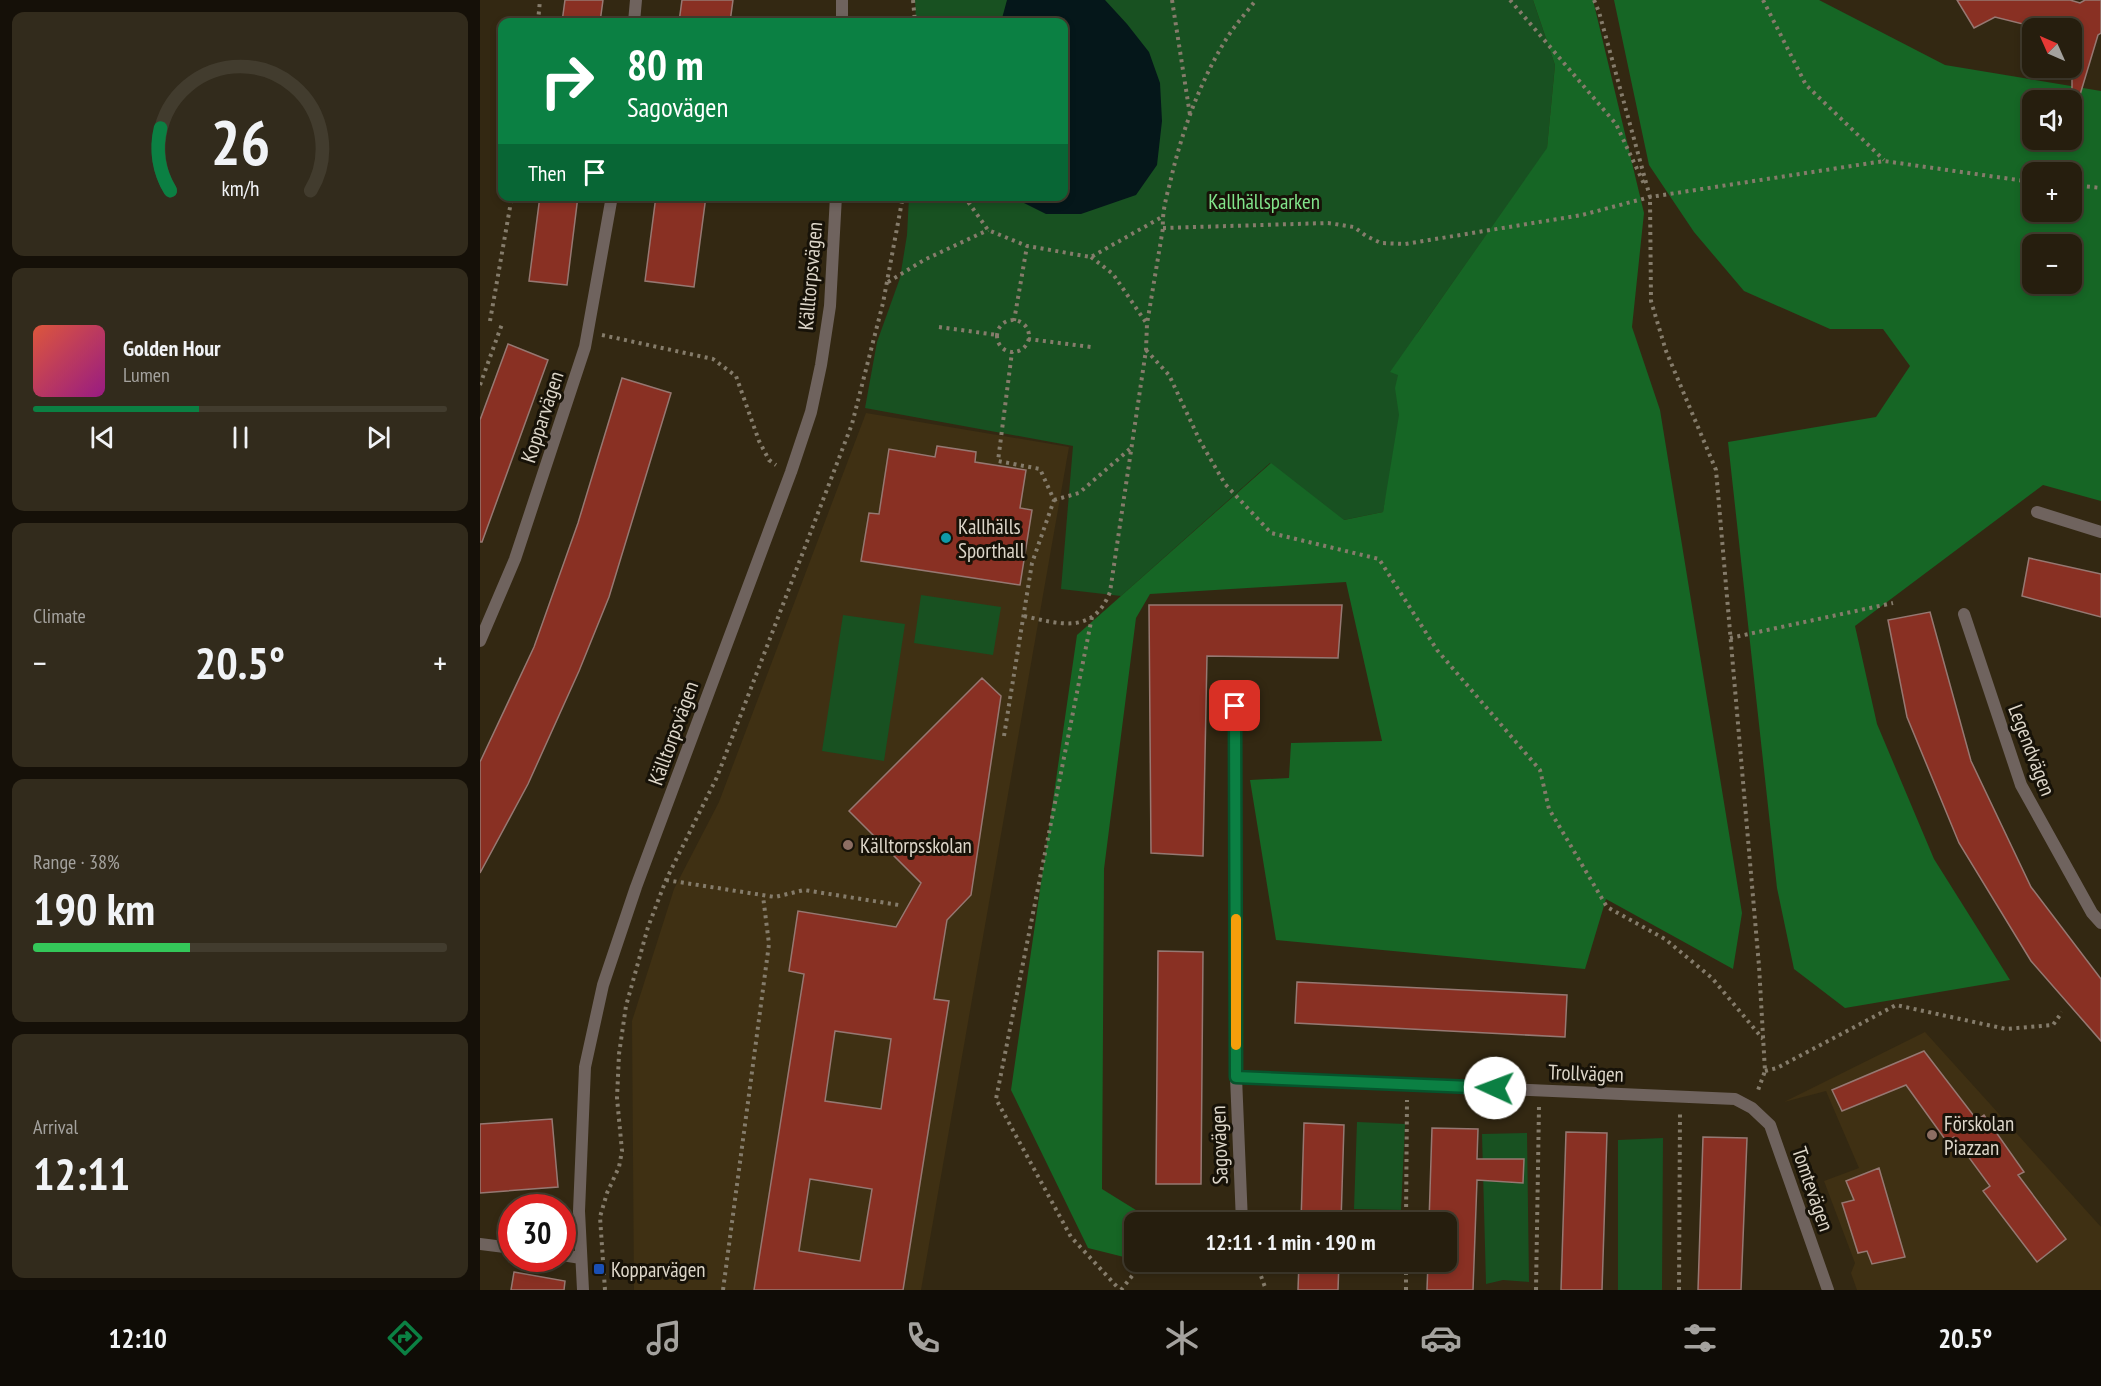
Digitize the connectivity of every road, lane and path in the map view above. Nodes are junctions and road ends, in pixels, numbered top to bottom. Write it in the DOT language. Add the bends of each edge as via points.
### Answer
graph roads {
  1 [pos="540,0"];
  2 [pos="636,0"];
  3 [pos="842,0"];
  4 [pos="913,0"];
  5 [pos="1172,0"];
  6 [pos="1256,0"];
  7 [pos="1510,0"];
  8 [pos="1594,0"];
  9 [pos="1763,0"];
  10 [pos="538,18"];
  11 [pos="634,18"];
  12 [pos="842,18"];
  13 [pos="915,18"];
  14 [pos="1190,115"];
  15 [pos="1884,161"];
  16 [pos="2022,181"];
  17 [pos="2082,186"];
  18 [pos="2101,188"];
  19 [pos="1650,197"];
  20 [pos="511,201"];
  21 [pos="611,201"];
  22 [pos="836,201"];
  23 [pos="902,201"];
  24 [pos="968,201"];
  25 [pos="1162,216"];
  26 [pos="1163,228"];
  27 [pos="988,230"];
  28 [pos="1027,246"];
  29 [pos="1091,257"];
  30 [pos="887,282"];
  31 [pos="490,321"];
  32 [pos="1014,321"];
  33 [pos="502,324"];
  34 [pos="1147,324"];
  35 [pos="939,327"];
  36 [pos="589,332"];
  37 [pos="997,335"];
  38 [pos="1028,339"];
  39 [pos="1091,347"];
  40 [pos="1146,350"];
  41 [pos="1012,352"];
  42 [pos="480,385"];
  43 [pos="1132,447"];
  44 [pos="779,467"];
  45 [pos="1054,500"];
  46 [pos="2037,512"];
  47 [pos="2101,532"];
  48 [pos="1893,603"];
  49 [pos="1964,614"];
  50 [pos="1024,616"];
  51 [pos="1092,617"];
  52 [pos="1730,638"];
  53 [pos="480,641"];
  54 [pos="1235,706"];
  55 [pos="1004,736"];
  56 [pos="666,880"];
  57 [pos="763,896"];
  58 [pos="899,905"];
  59 [pos="2101,923"];
  60 [pos="2062,1012"];
  61 [pos="1763,1039"];
  62 [pos="1765,1071"];
  63 [pos="1236,1077"];
  64 [pos="1407,1085"];
  65 [pos="1539,1090"];
  66 [pos="1680,1096"];
  67 [pos="1752,1108"];
  68 [pos="1242,1212"];
  69 [pos="1406,1212"];
  70 [pos="480,1244"];
  71 [pos="498,1246"];
  72 [pos="576,1257"];
  73 [pos="581,1258"];
  74 [pos="1135,1272"];
  75 [pos="1260,1272"];
  76 [pos="1406,1272"];
  77 [pos="583,1290"];
  78 [pos="605,1290"];
  79 [pos="723,1290"];
  80 [pos="1121,1290"];
  81 [pos="1266,1290"];
  82 [pos="1406,1290"];
  83 [pos="1536,1290"];
  84 [pos="1679,1290"];
  85 [pos="1828,1290"];
  1 -- 10 [label="path"];
  2 -- 11 [label="street"];
  3 -- 12 [label="street"];
  4 -- 13 [label="path"];
  5 -- 14 [label="path"];
  6 -- 14 [label="path" via="1226,40"];
  7 -- 19 [label="path" via="1616,124"];
  8 -- 19 [label="path"];
  9 -- 15 [label="path" via="1806,85"];
  14 -- 25 [label="path"];
  15 -- 16 [label="path"];
  15 -- 19 [label="path"];
  17 -- 18 [label="path"];
  19 -- 26 [label="path" via="1582,215 1405,244 1381,243 1354,227 1328,223"];
  19 -- 52 [label="path" via="1651,302 1666,351 1716,470"];
  20 -- 31 [label="path"];
  21 -- 36 [label="street, Kopparvägen"];
  22 -- 73 [label="street, Källtorpsvägen" via="830,306 812,412 603,986 585,1067"];
  23 -- 30 [label="path"];
  24 -- 27 [label="path"];
  25 -- 26 [label="path"];
  25 -- 29 [label="path"];
  26 -- 34 [label="path"];
  27 -- 28 [label="path"];
  27 -- 30 [label="path"];
  28 -- 29 [label="path"];
  28 -- 32 [label="path"];
  29 -- 34 [label="path" via="1113,274"];
  30 -- 56 [label="path" via="852,424 717,777"];
  32 -- 37 [label="path" via="1004,324"];
  32 -- 38 [label="path" via="1027,329"];
  33 -- 42 [label="path"];
  34 -- 40 [label="path"];
  35 -- 37 [label="path"];
  36 -- 44 [label="path" via="713,359 736,376 759,441 769,460"];
  36 -- 53 [label="street, Kopparvägen" via="515,559"];
  37 -- 41 [label="path" via="1000,346"];
  38 -- 39 [label="path"];
  38 -- 41 [label="path" via="1023,348"];
  40 -- 43 [label="path"];
  40 -- 61 [label="path" via="1169,375 1225,484 1271,533 1379,559 1437,650 1540,770 1549,809 1607,907 1673,945 1712,978"];
  41 -- 45 [label="path" via="998,461 1040,469"];
  43 -- 45 [label="path" via="1079,493"];
  43 -- 51 [label="path" via="1110,592 1105,605"];
  45 -- 50 [label="path" via="1032,563"];
  46 -- 47 [label="street"];
  48 -- 52 [label="path"];
  49 -- 59 [label="street, Legendvägen" via="2021,785"];
  50 -- 51 [label="path" via="1060,624 1079,624"];
  50 -- 55 [label="path"];
  51 -- 80 [label="path" via="996,1099 1071,1237"];
  52 -- 61 [label="path"];
  54 -- 63 [label="street, Sagovägen"];
  56 -- 57 [label="path"];
  56 -- 78 [label="path" via="626,1006 618,1054 622,1150 600,1217"];
  57 -- 58 [label="path" via="804,890"];
  57 -- 79 [label="path" via="769,944"];
  60 -- 62 [label="path" via="2053,1025 2006,1029 1896,1005"];
  61 -- 62 [label="path"];
  62 -- 67 [label="path"];
  63 -- 64 [label="street, Trollvägen"];
  63 -- 68 [label="street, Sagovägen"];
  64 -- 65 [label="street, Trollvägen"];
  64 -- 69 [label="path"];
  65 -- 66 [label="street, Trollvägen"];
  65 -- 83 [label="path"];
  66 -- 67 [label="street, Trollvägen" via="1733,1099"];
  66 -- 84 [label="path"];
  67 -- 85 [label="street, Tomtevägen" via="1770,1125"];
  70 -- 71 [label="street"];
  72 -- 73 [label="street"];
  73 -- 77 [label="street, Källtorpsvägen"];
  74 -- 80 [label="path"];
  75 -- 81 [label="path"];
  76 -- 82 [label="path"];
}
